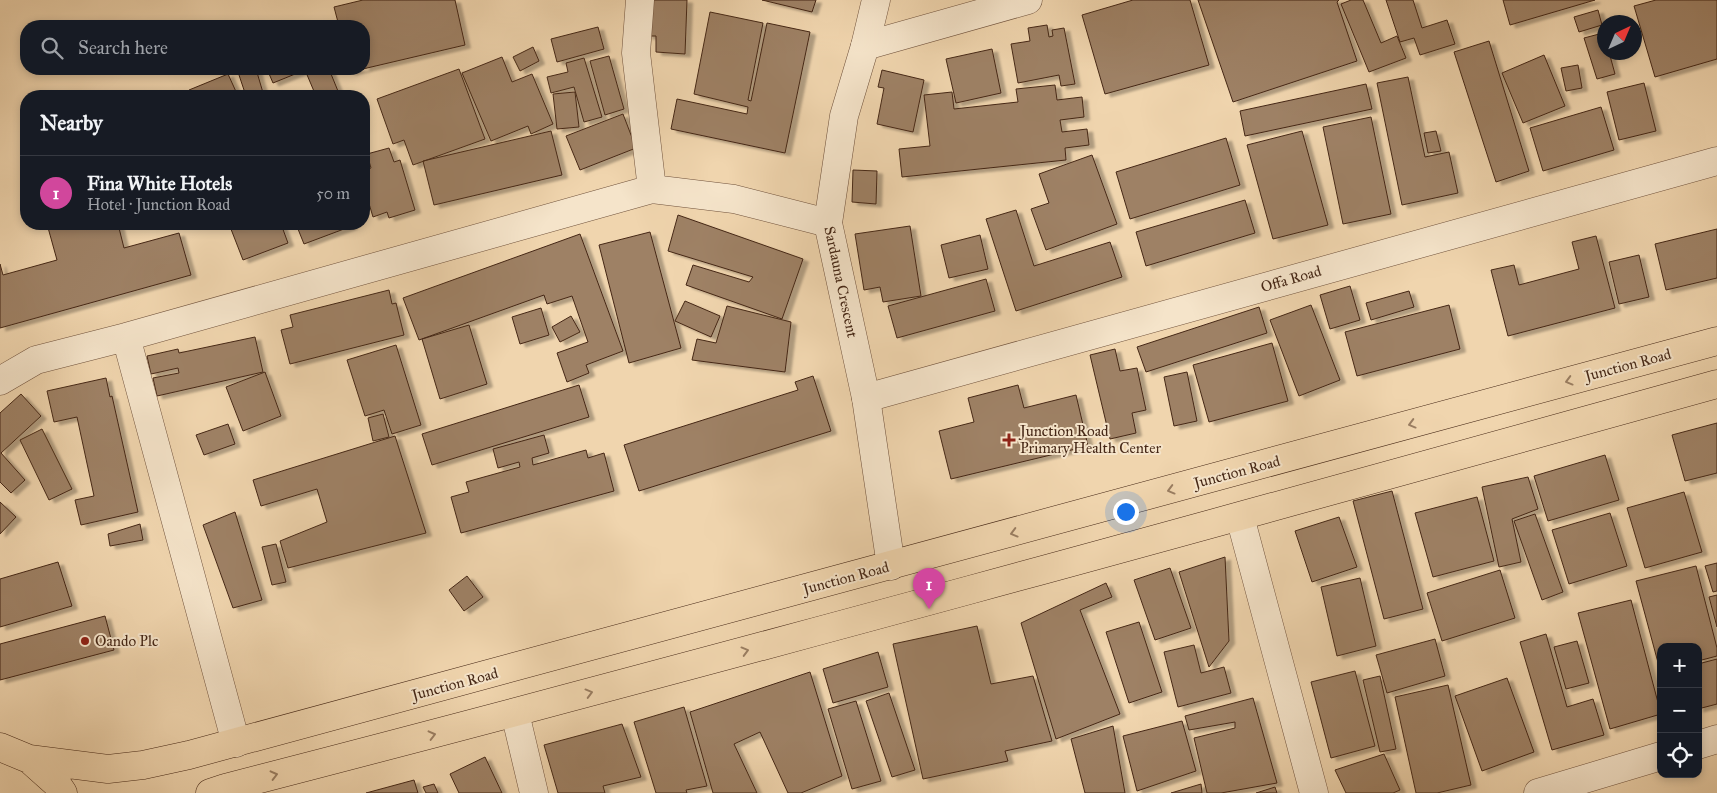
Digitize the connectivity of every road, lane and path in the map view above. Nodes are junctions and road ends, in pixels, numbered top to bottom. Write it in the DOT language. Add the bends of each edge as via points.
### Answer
graph roads {
  1 [pos="640,0"];
  2 [pos="876,0"];
  3 [pos="1028,0"];
  4 [pos="865,46"];
  5 [pos="1717,160"];
  6 [pos="652,188"];
  7 [pos="828,223"];
  8 [pos="126,336"];
  9 [pos="1717,341"];
  10 [pos="0,381"];
  11 [pos="1717,384"];
  12 [pos="866,398"];
  13 [pos="1240,517"];
  14 [pos="891,566"];
  15 [pos="514,713"];
  16 [pos="1717,739"];
  17 [pos="236,743"];
  18 [pos="1702,744"];
  19 [pos="0,747"];
  20 [pos="1657,757"];
  21 [pos="29,759"];
  22 [pos="63,793"];
  23 [pos="210,793"];
  24 [pos="534,793"];
  25 [pos="1314,793"];
  26 [pos="1538,793"];
  1 -- 6 [label="street" via="636,54"];
  2 -- 4 [label="street, Sardauna Crescent"];
  3 -- 4 [label="street"];
  4 -- 7 [label="street, Sardauna Crescent" via="844,116"];
  5 -- 12 [label="street, Offa Road"];
  6 -- 7 [label="street" via="734,199"];
  6 -- 8 [label="street"];
  7 -- 12 [label="street, Sardauna Crescent"];
  8 -- 10 [label="street" via="36,360"];
  8 -- 17 [label="street"];
  9 -- 14 [label="main road, Junction Road, one-way"];
  11 -- 13 [label="main road"];
  12 -- 14 [label="street, Sardauna Crescent"];
  15 -- 13 [label="main road, one-way"];
  13 -- 25 [label="street"];
  14 -- 17 [label="main road, Junction Road"];
  23 -- 15 [label="main road, one-way"];
  15 -- 24 [label="street"];
  16 -- 18 [label="street"];
  17 -- 21 [label="main road, Junction Road" via="143,765 108,769"];
  19 -- 21 [label="main road"];
  20 -- 26 [label="street"];
  21 -- 22 [label="main road"];
}
